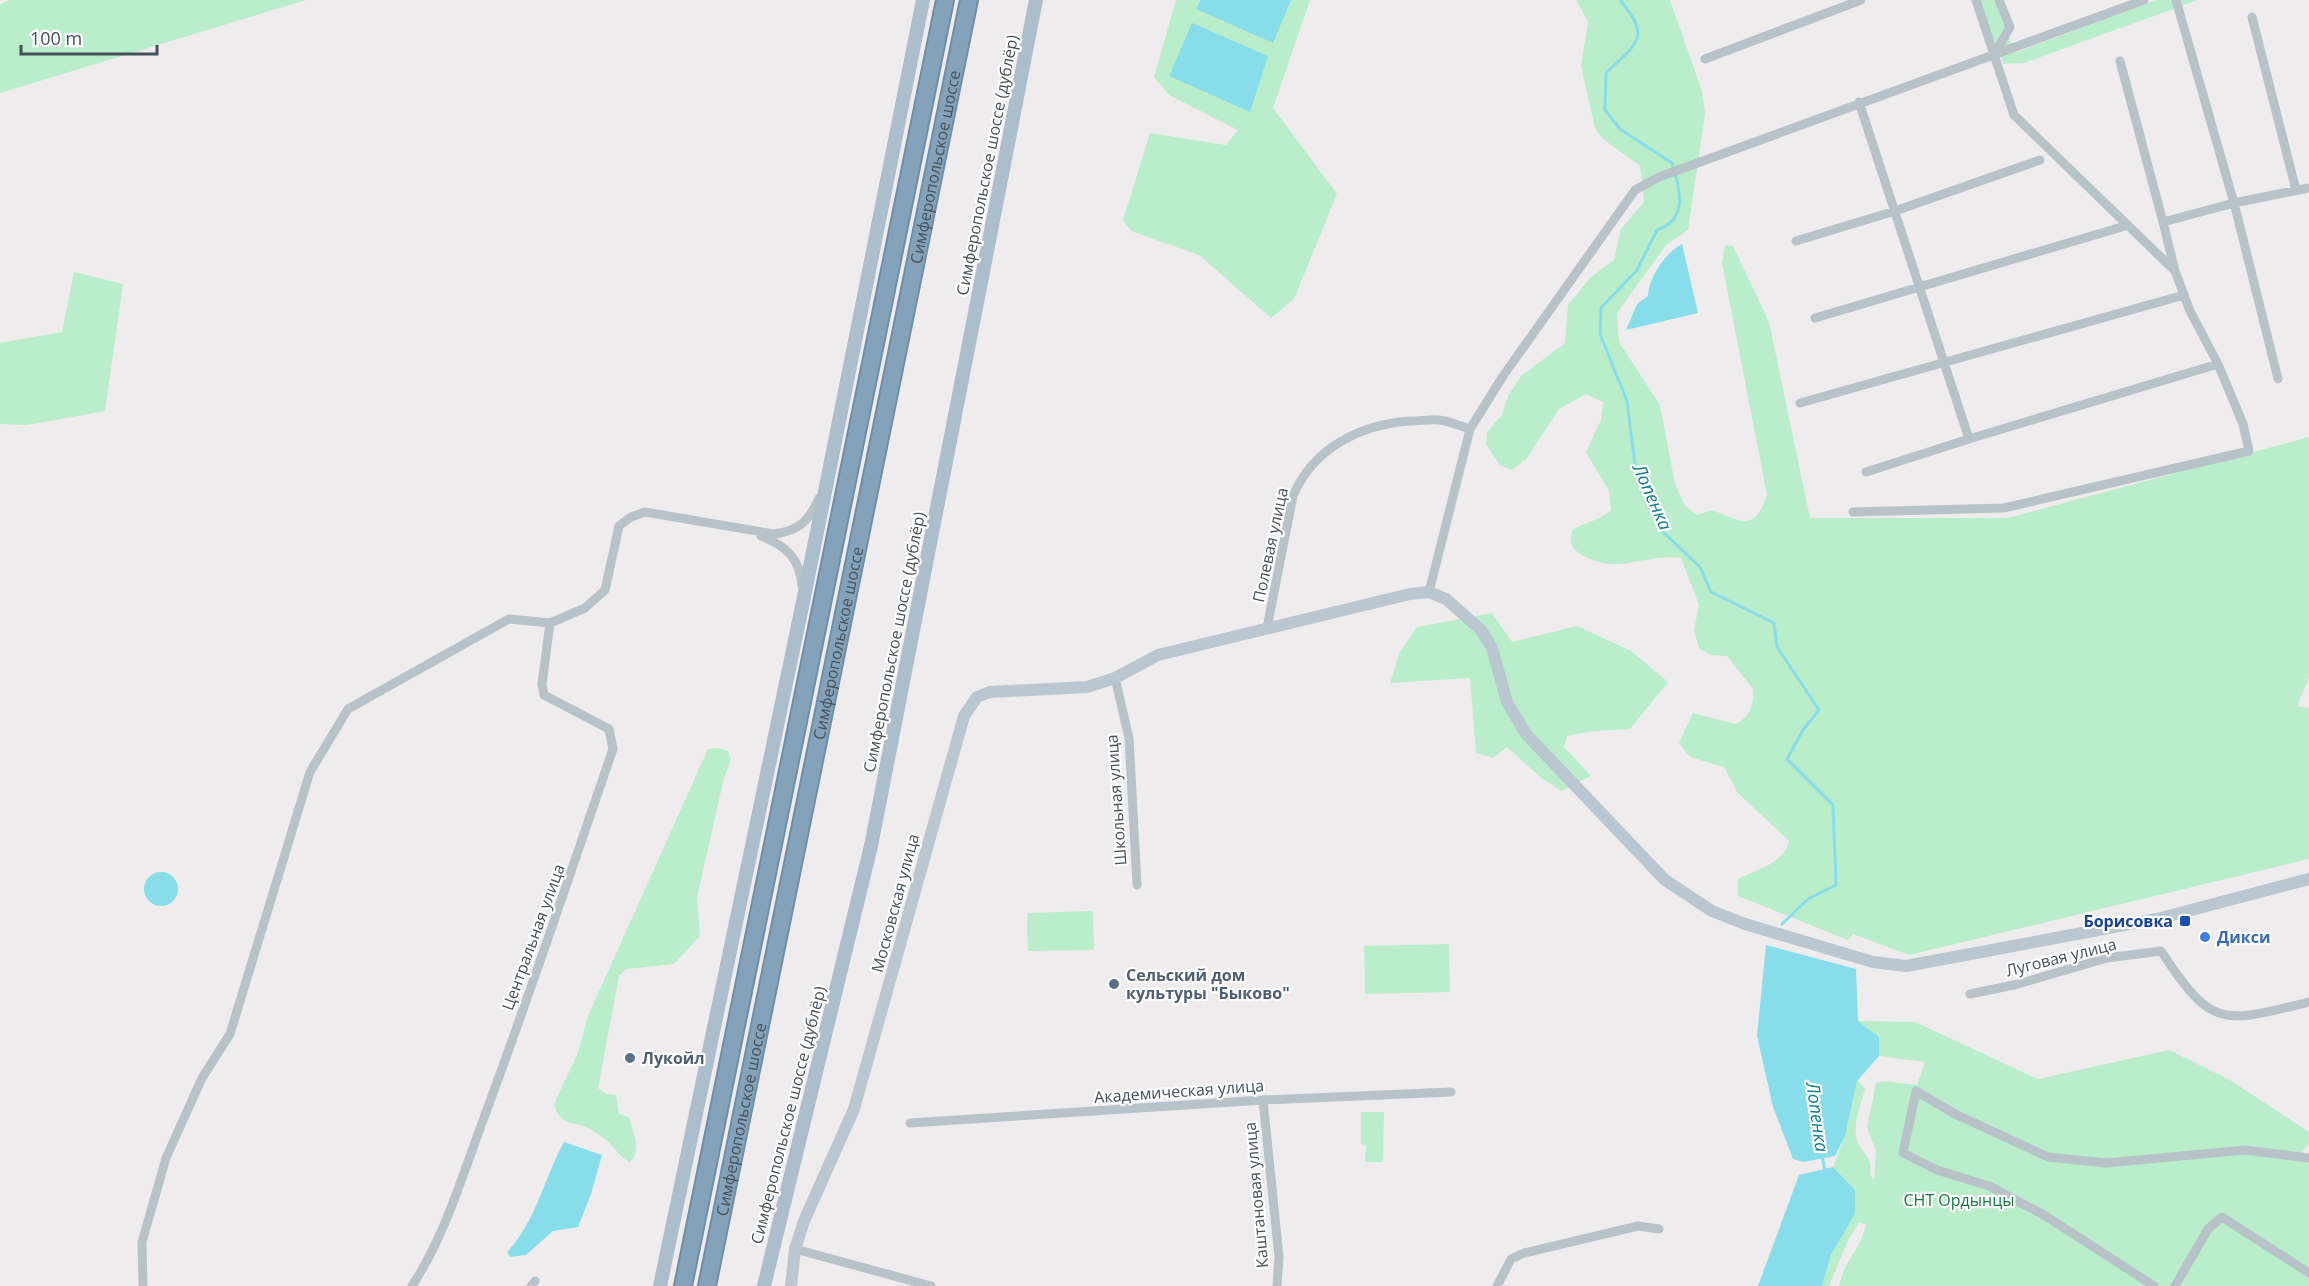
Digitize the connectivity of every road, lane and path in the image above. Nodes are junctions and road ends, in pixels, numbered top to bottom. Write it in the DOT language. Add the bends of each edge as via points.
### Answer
graph roads {
  1 [pos="923,0"];
  2 [pos="945,0"];
  3 [pos="969,0"];
  4 [pos="1036,0"];
  5 [pos="1861,0"];
  6 [pos="1976,0"];
  7 [pos="1999,0"];
  8 [pos="2144,0"];
  9 [pos="2176,0"];
  10 [pos="2252,17"];
  11 [pos="1994,55"];
  12 [pos="1706,59"];
  13 [pos="2120,61"];
  14 [pos="1859,102"];
  15 [pos="2040,160"];
  16 [pos="2309,188"];
  17 [pos="2296,190"];
  18 [pos="2234,203"];
  19 [pos="1895,211"];
  20 [pos="2163,222"];
  21 [pos="2125,226"];
  22 [pos="1796,241"];
  23 [pos="2175,271"];
  24 [pos="1920,288"];
  25 [pos="2184,295"];
  26 [pos="1815,318"];
  27 [pos="1945,362"];
  28 [pos="2218,364"];
  29 [pos="2278,379"];
  30 [pos="1800,403"];
  31 [pos="1470,429"];
  32 [pos="1970,439"];
  33 [pos="1866,471"];
  34 [pos="825,487"];
  35 [pos="1853,512"];
  36 [pos="753,533"];
  37 [pos="1428,592"];
  38 [pos="804,597"];
  39 [pos="550,623"];
  40 [pos="1268,628"];
  41 [pos="1115,678"];
  42 [pos="2309,879"];
  43 [pos="1137,885"];
  44 [pos="1970,994"];
  45 [pos="2309,1002"];
  46 [pos="1451,1092"];
  47 [pos="1263,1101"];
  48 [pos="910,1123"];
  49 [pos="2309,1158"];
  50 [pos="1659,1229"];
  51 [pos="795,1248"];
  52 [pos="2309,1272"];
  53 [pos="142,1286"];
  54 [pos="412,1286"];
  55 [pos="660,1286"];
  56 [pos="683,1286"];
  57 [pos="706,1286"];
  58 [pos="764,1286"];
  59 [pos="791,1286"];
  60 [pos="931,1286"];
  61 [pos="1277,1286"];
  62 [pos="1497,1286"];
  63 [pos="2154,1286"];
  64 [pos="2175,1286"];
  1 -- 34 [label="main road"];
  2 -- 56 [label="highway, Симферопольское шоссе"];
  3 -- 57 [label="highway, Симферопольское шоссе"];
  4 -- 58 [label="main road, Симферопольское шоссе (дублёр)" via="871,846"];
  5 -- 12 [label="street"];
  6 -- 11 [label="street"];
  7 -- 11 [label="street" via="2010,27"];
  8 -- 11 [label="street"];
  9 -- 18 [label="street"];
  10 -- 17 [label="street"];
  11 -- 14 [label="street"];
  11 -- 21 [label="street" via="2014,115"];
  13 -- 20 [label="street"];
  14 -- 19 [label="street"];
  14 -- 31 [label="street" via="1659,177 1635,190"];
  15 -- 19 [label="street"];
  16 -- 17 [label="street"];
  17 -- 18 [label="street"];
  18 -- 20 [label="street"];
  18 -- 29 [label="street"];
  19 -- 22 [label="street"];
  19 -- 24 [label="street"];
  20 -- 23 [label="street"];
  21 -- 23 [label="street"];
  21 -- 24 [label="street"];
  23 -- 25 [label="street"];
  24 -- 26 [label="street"];
  24 -- 27 [label="street"];
  25 -- 27 [label="street"];
  25 -- 28 [label="street"];
  27 -- 30 [label="street"];
  27 -- 32 [label="street"];
  28 -- 32 [label="street"];
  28 -- 35 [label="street" via="2243,424 2249,451 2004,508"];
  31 -- 37 [label="street"];
  31 -- 40 [label="street, Полевая улица" via="1438,420 1395,422 1347,436 1314,462 1293,496"];
  32 -- 33 [label="street"];
  34 -- 36 [label="street" via="804,524 791,532"];
  34 -- 38 [label="main road"];
  36 -- 38 [label="street" via="786,548 796,559"];
  36 -- 39 [label="street" via="645,512 631,517 620,526 605,590 585,608"];
  37 -- 40 [label="street, Московская улица"];
  37 -- 42 [label="street" via="1446,599 1481,630 1492,648 1507,702 1526,734 1649,863 1685,894 1712,911 1745,924 1873,962 1906,966 2157,919"];
  38 -- 55 [label="main road"];
  39 -- 53 [label="street" via="509,619 348,709 310,772 230,1034 202,1078 166,1158 142,1242"];
  39 -- 54 [label="street, Центральная улица" via="544,695 609,729 613,749 567,889 433,1254"];
  40 -- 41 [label="street, Московская улица" via="1158,655"];
  41 -- 43 [label="street, Школьная улица" via="1129,738"];
  41 -- 51 [label="street, Московская улица" via="1087,687 990,692 969,705 950,760 854,1109"];
  44 -- 45 [label="street, Луговая улица" via="2107,958 2161,951 2179,981 2196,999 2222,1014 2237,1018"];
  46 -- 47 [label="street, Академическая улица"];
  47 -- 48 [label="street, Академическая улица"];
  47 -- 61 [label="street, Каштановая улица" via="1279,1257"];
  49 -- 63 [label="street" via="2245,1150 2106,1163 2048,1157 1955,1114 1916,1091 1903,1153 1937,1170 1989,1186 2026,1205"];
  50 -- 62 [label="street" via="1638,1226 1524,1253 1511,1259"];
  51 -- 59 [label="street, Московская улица"];
  51 -- 60 [label="street"];
  52 -- 64 [label="street" via="2222,1217 2208,1229"];
}
